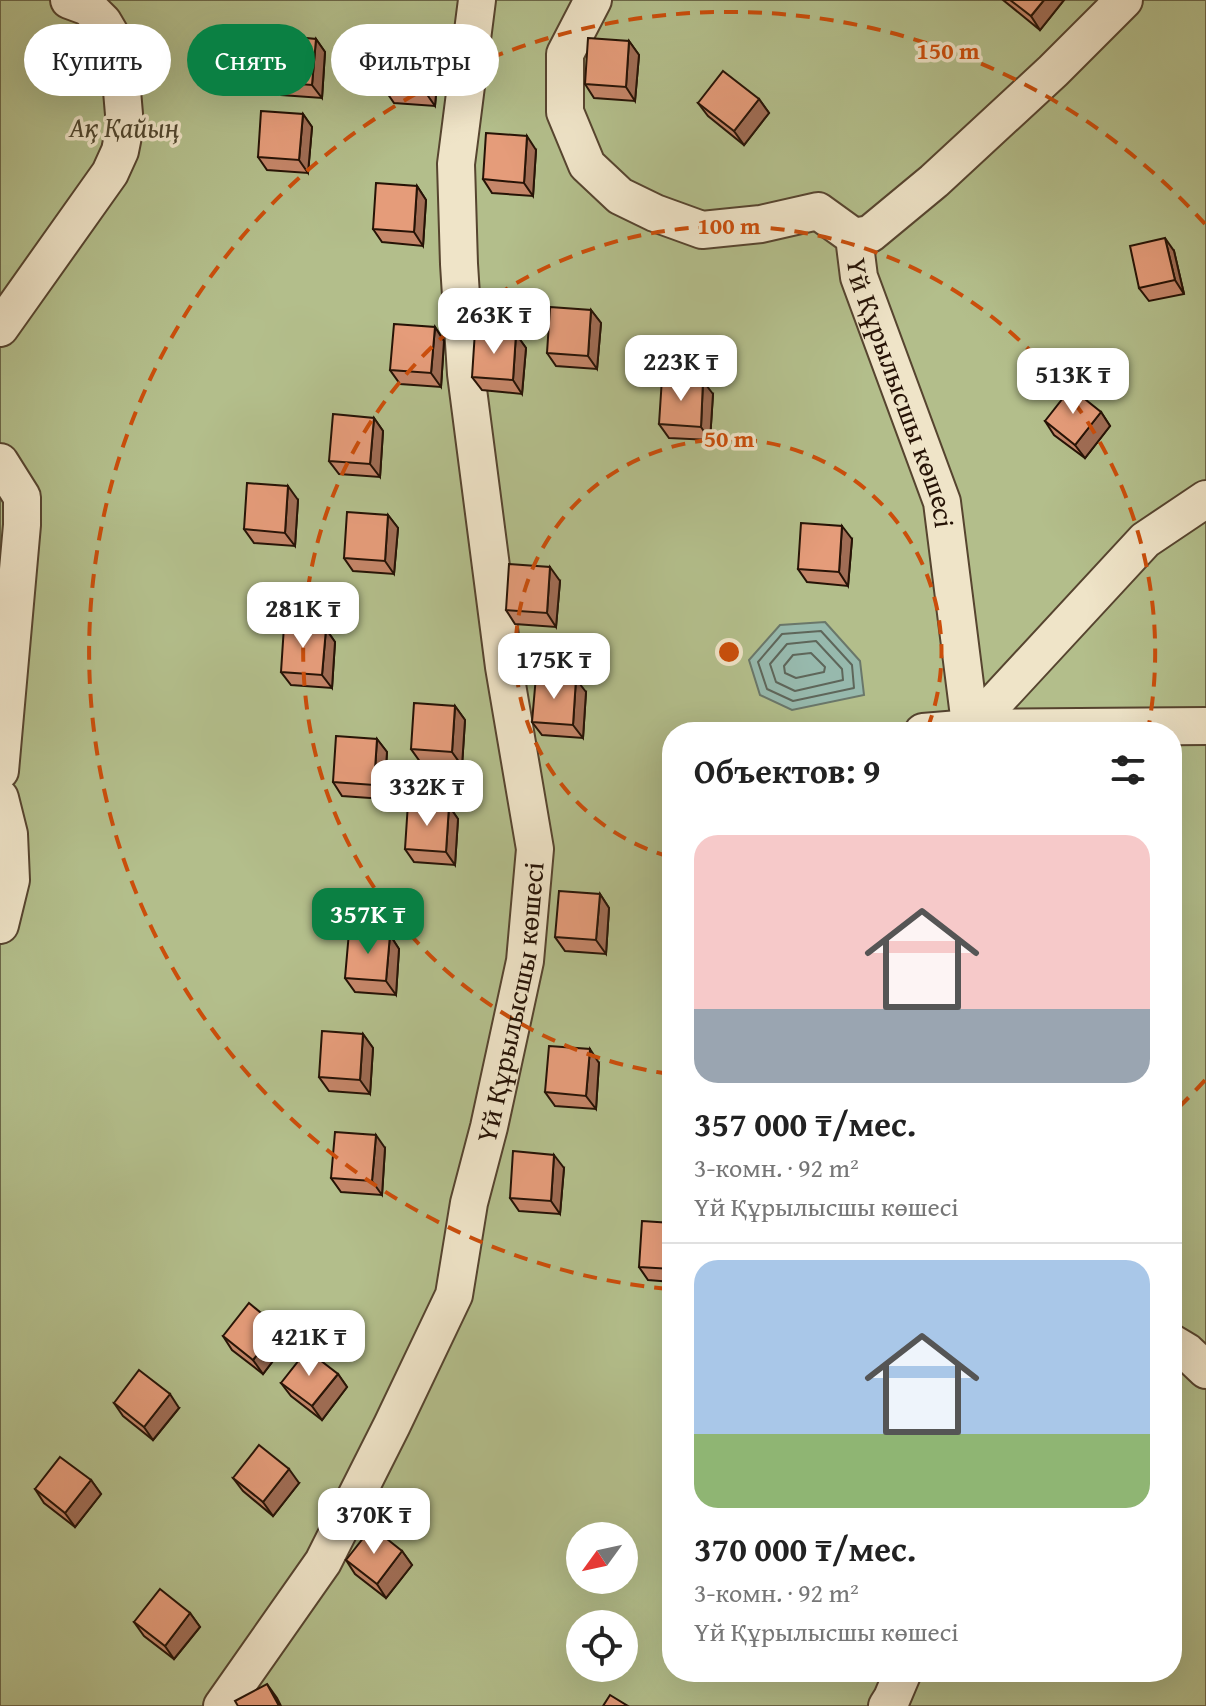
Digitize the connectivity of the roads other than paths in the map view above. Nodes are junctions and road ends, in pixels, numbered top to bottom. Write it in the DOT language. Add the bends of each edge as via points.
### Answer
graph roads {
  1 [pos="69,0"];
  2 [pos="477,0"];
  3 [pos="593,0"];
  4 [pos="1124,0"];
  5 [pos="854,237"];
  6 [pos="0,328"];
  7 [pos="0,462"];
  8 [pos="1206,499"];
  9 [pos="970,722"];
  10 [pos="978,722"];
  11 [pos="1182,726"];
  12 [pos="1206,726"];
  13 [pos="0,771"];
  14 [pos="0,798"];
  15 [pos="0,925"];
  16 [pos="1182,1349"];
  17 [pos="1206,1370"];
  18 [pos="222,1706"];
  1 -- 6 [label="street" via="88,7 113,39 125,126 120,151 110,173"];
  2 -- 18 [label="street, Үй Құрылысшы көшесі" via="456,164 459,264 466,374 504,667 535,849 525,961 469,1203 454,1295 323,1562"];
  3 -- 5 [label="street, Үй Құрылысшы көшесі" via="565,54 565,112 587,165 620,196 702,230 818,211"];
  4 -- 5 [label="street" via="934,181 870,234"];
  5 -- 9 [label="street, Үй Құрылысшы көшесі" via="859,277 942,502"];
  7 -- 13 [label="street" via="22,497 22,525"];
  8 -- 10 [label="street" via="1145,540"];
  11 -- 12 [label="street"];
  14 -- 15 [label="street" via="9,834 11,880"];
  16 -- 17 [label="street"];
}
